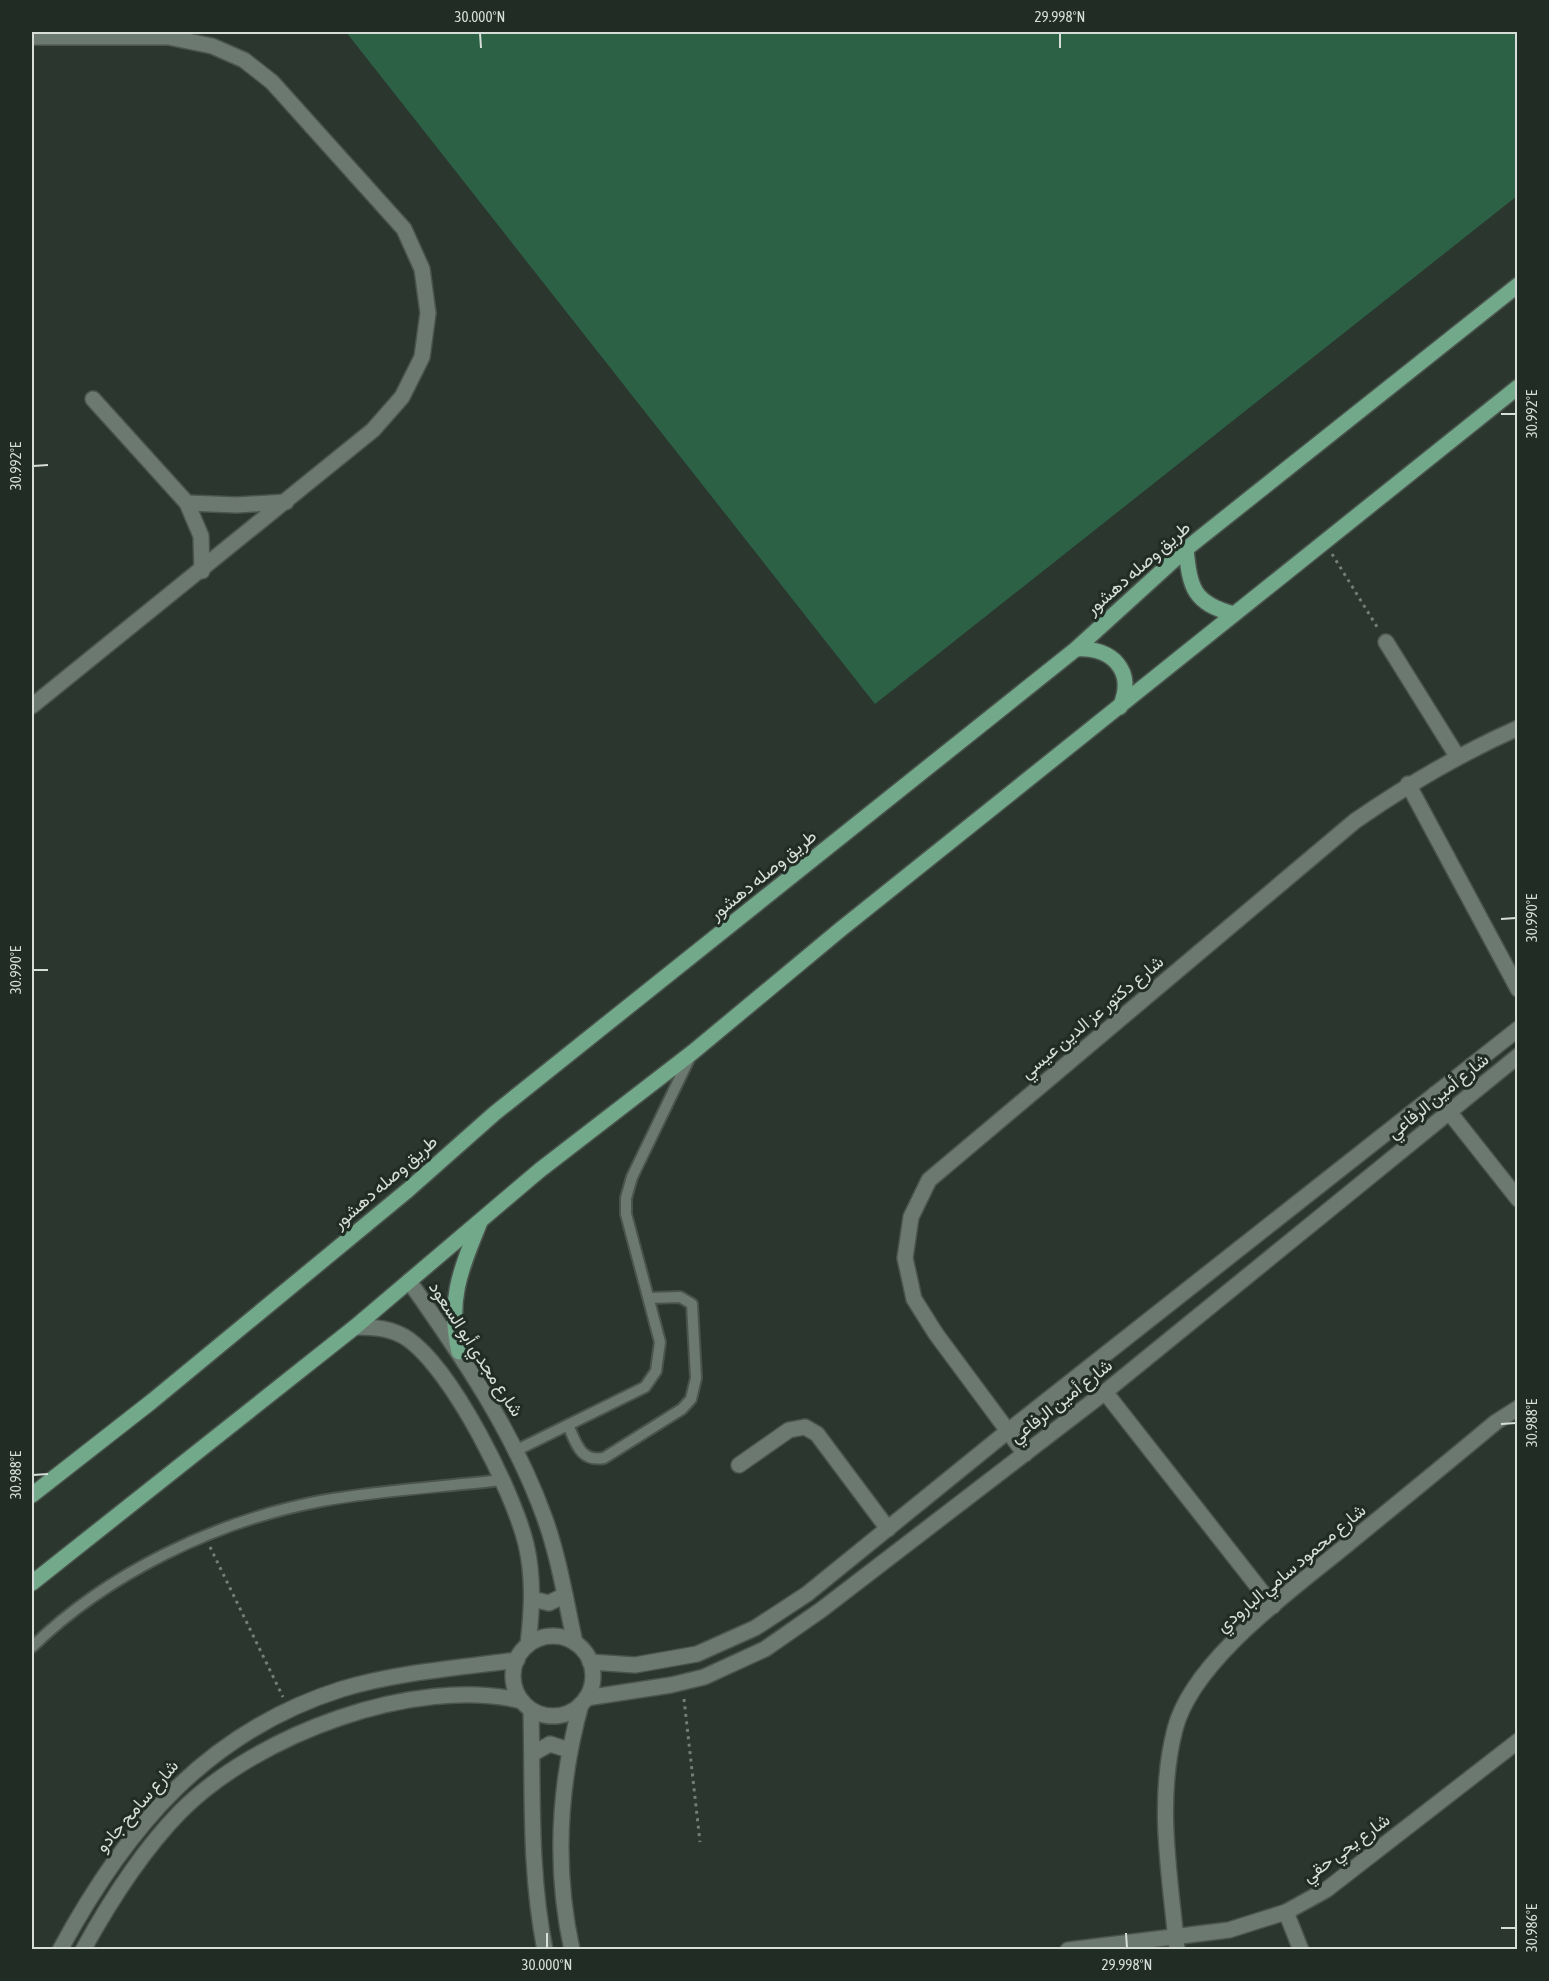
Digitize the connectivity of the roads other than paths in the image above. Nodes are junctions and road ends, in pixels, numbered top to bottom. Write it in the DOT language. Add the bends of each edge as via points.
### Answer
graph roads {
  1 [pos="168,34"];
  2 [pos="32,37"];
  3 [pos="194,37"];
  4 [pos="1518,285"];
  5 [pos="1518,387"];
  6 [pos="93,399"];
  7 [pos="187,502"];
  8 [pos="286,502"];
  9 [pos="1186,549"];
  10 [pos="202,571"];
  11 [pos="1234,614"];
  12 [pos="1386,642"];
  13 [pos="1076,649"];
  14 [pos="32,706"];
  15 [pos="1120,707"];
  16 [pos="1518,728"];
  17 [pos="1457,756"];
  18 [pos="1408,784"];
  19 [pos="1518,989"];
  20 [pos="1518,1029"];
  21 [pos="693,1052"];
  22 [pos="1518,1056"];
  23 [pos="1435,1094"];
  24 [pos="1449,1112"];
  25 [pos="1518,1199"];
  26 [pos="480,1220"];
  27 [pos="409,1281"];
  28 [pos="649,1298"];
  29 [pos="355,1327"];
  30 [pos="459,1352"];
  31 [pos="480,1385"];
  32 [pos="1105,1392"];
  33 [pos="458,1399"];
  34 [pos="1518,1408"];
  35 [pos="568,1425"];
  36 [pos="1008,1431"];
  37 [pos="515,1451"];
  38 [pos="1024,1454"];
  39 [pos="739,1465"];
  40 [pos="502,1480"];
  41 [pos="32,1495"];
  42 [pos="888,1529"];
  43 [pos="32,1583"];
  44 [pos="565,1595"];
  45 [pos="532,1599"];
  46 [pos="1273,1606"];
  47 [pos="575,1643"];
  48 [pos="528,1645"];
  49 [pos="32,1647"];
  50 [pos="517,1660"];
  51 [pos="590,1662"];
  52 [pos="584,1701"];
  53 [pos="527,1706"];
  54 [pos="1518,1741"];
  55 [pos="569,1750"];
  56 [pos="532,1754"];
  57 [pos="1286,1912"];
  58 [pos="1177,1942"];
  59 [pos="60,1950"];
  60 [pos="83,1950"];
  61 [pos="545,1950"];
  62 [pos="572,1950"];
  63 [pos="1068,1950"];
  64 [pos="1301,1950"];
  1 -- 2 [label="street"];
  1 -- 3 [label="street"];
  3 -- 8 [label="street" via="244,60 272,82 404,229 422,269 429,314 422,357 402,397 373,430"];
  4 -- 9 [label="main road, طريق وصله دهشور"];
  5 -- 11 [label="main road"];
  6 -- 7 [label="street"];
  7 -- 8 [label="street"];
  7 -- 10 [label="street" via="201,536"];
  8 -- 10 [label="street"];
  9 -- 11 [label="main road" via="1189,577 1196,594 1209,607"];
  9 -- 13 [label="main road, طريق وصله دهشور"];
  10 -- 14 [label="street"];
  11 -- 15 [label="main road"];
  12 -- 17 [label="street"];
  13 -- 15 [label="main road" via="1092,648 1112,656 1124,674 1125,695"];
  13 -- 41 [label="main road, طريق وصله دهشور" via="495,1113 408,1190"];
  15 -- 21 [label="main road"];
  16 -- 17 [label="street, شارع دكتور عز الدين عيسي"];
  17 -- 18 [label="street, شارع دكتور عز الدين عيسي"];
  18 -- 19 [label="street"];
  18 -- 36 [label="street, شارع دكتور عز الدين عيسي" via="1355,821 929,1180 910,1217 905,1258 914,1299"];
  20 -- 23 [label="street, شارع أمين الرفاعي"];
  21 -- 26 [label="main road"];
  21 -- 28 [label="lane" via="632,1177 626,1198 626,1214"];
  22 -- 24 [label="street, شارع أمين الرفاعي"];
  23 -- 24 [label="street"];
  23 -- 36 [label="street, شارع أمين الرفاعي"];
  24 -- 25 [label="street"];
  24 -- 32 [label="street, شارع أمين الرفاعي"];
  26 -- 27 [label="main road"];
  26 -- 30 [label="main road" via="455,1293 453,1313"];
  27 -- 29 [label="main road"];
  27 -- 30 [label="street, شارع مجدي أبو السعود"];
  28 -- 35 [label="lane" via="661,1351 651,1380 645,1387"];
  28 -- 35 [label="lane" via="680,1297 692,1304 696,1378 691,1399 682,1409 603,1458 589,1458 580,1452"];
  29 -- 33 [label="street" via="392,1331 408,1339"];
  29 -- 43 [label="main road"];
  30 -- 31 [label="street, شارع مجدي أبو السعود"];
  31 -- 33 [label="street"];
  31 -- 37 [label="street, شارع مجدي أبو السعود"];
  32 -- 38 [label="street, شارع أمين الرفاعي"];
  32 -- 46 [label="street"];
  33 -- 40 [label="street"];
  34 -- 46 [label="street, شارع محمود سامي البارودي"];
  35 -- 37 [label="lane"];
  36 -- 38 [label="street, شارع دكتور عز الدين عيسي"];
  36 -- 42 [label="street, شارع أمين الرفاعي"];
  37 -- 44 [label="street, شارع مجدي أبو السعود" via="546,1522"];
  38 -- 52 [label="street, شارع أمين الرفاعي" via="862,1581 765,1649 735,1665 682,1682"];
  39 -- 42 [label="street" via="789,1430 805,1427 817,1434"];
  40 -- 45 [label="street" via="526,1546"];
  40 -- 49 [label="lane" via="321,1501 249,1520 164,1556 96,1594"];
  42 -- 51 [label="street, شارع أمين الرفاعي" via="807,1594 727,1643 666,1662"];
  44 -- 45 [label="street" via="549,1603"];
  44 -- 47 [label="street, شارع مجدي أبو السعود"];
  45 -- 48 [label="street"];
  46 -- 58 [label="street, شارع محمود سامي البارودي" via="1233,1641 1199,1680 1175,1726 1165,1778 1164,1829"];
  47 -- 48 [label="street" via="551,1636"];
  47 -- 51 [label="street"];
  48 -- 50 [label="street"];
  50 -- 53 [label="street" via="513,1682"];
  50 -- 59 [label="street, شارع سامح جادو" via="343,1689 289,1709 226,1744 150,1815 108,1869"];
  51 -- 52 [label="street" via="591,1687"];
  52 -- 53 [label="street" via="563,1715 541,1714"];
  52 -- 55 [label="street"];
  53 -- 56 [label="street"];
  53 -- 60 [label="street, شارع سامح جادو" via="480,1694 415,1700 373,1708 292,1737 254,1757 204,1791 160,1834 141,1857"];
  54 -- 57 [label="street, شارع يحي حقي" via="1326,1890"];
  55 -- 56 [label="street" via="550,1744"];
  55 -- 62 [label="street" via="561,1840 563,1906"];
  56 -- 61 [label="street" via="531,1844"];
  57 -- 58 [label="street, شارع يحي حقي"];
  57 -- 64 [label="street"];
  58 -- 63 [label="street, شارع يحي حقي"];
}
